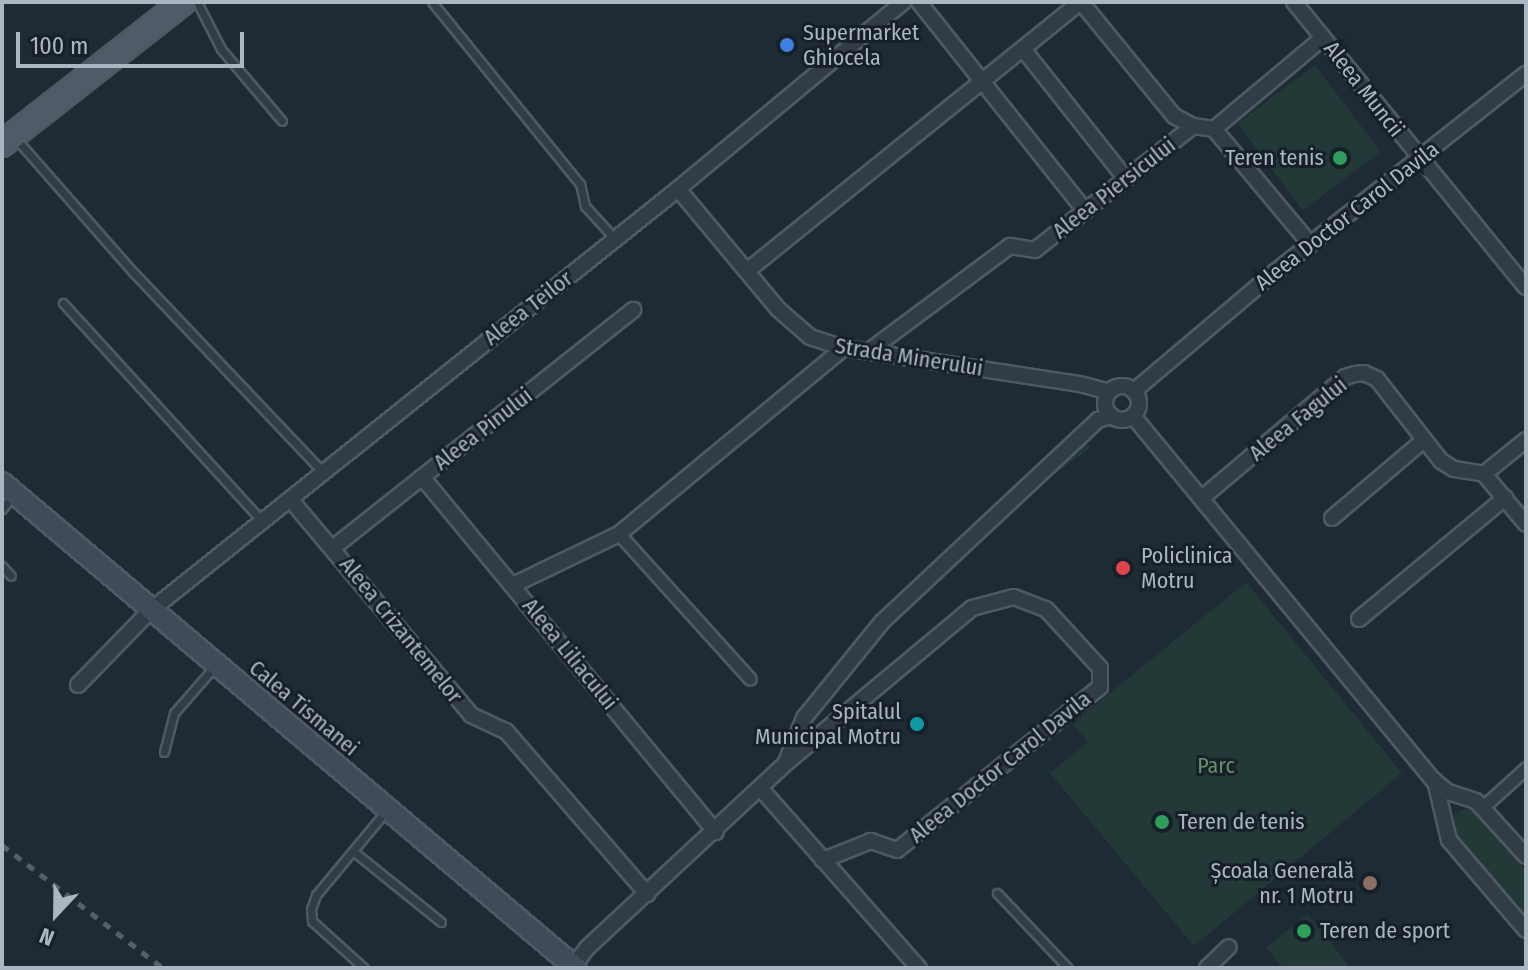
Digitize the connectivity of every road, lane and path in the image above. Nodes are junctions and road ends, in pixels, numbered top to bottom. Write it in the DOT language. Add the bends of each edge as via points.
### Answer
graph roads {
  1 [pos="183,2"];
  2 [pos="197,2"];
  3 [pos="432,2"];
  4 [pos="903,2"];
  5 [pos="919,2"];
  6 [pos="1080,2"];
  7 [pos="1294,2"];
  8 [pos="1323,38"];
  9 [pos="1023,49"];
  10 [pos="1526,74"];
  11 [pos="984,81"];
  12 [pos="282,121"];
  13 [pos="1193,126"];
  14 [pos="1214,129"];
  15 [pos="8,140"];
  16 [pos="1419,159"];
  17 [pos="1126,179"];
  18 [pos="678,189"];
  19 [pos="1085,211"];
  20 [pos="615,239"];
  21 [pos="1310,244"];
  22 [pos="747,271"];
  23 [pos="1526,287"];
  24 [pos="63,303"];
  25 [pos="633,310"];
  26 [pos="844,348"];
  27 [pos="869,351"];
  28 [pos="1134,391"];
  29 [pos="1109,392"];
  30 [pos="1111,416"];
  31 [pos="1133,416"];
  32 [pos="1424,440"];
  33 [pos="1526,440"];
  34 [pos="322,471"];
  35 [pos="1484,474"];
  36 [pos="422,477"];
  37 [pos="6,495"];
  38 [pos="1202,498"];
  39 [pos="1505,498"];
  40 [pos="290,499"];
  41 [pos="1332,518"];
  42 [pos="262,521"];
  43 [pos="1526,524"];
  44 [pos="619,534"];
  45 [pos="334,547"];
  46 [pos="2,566"];
  47 [pos="11,576"];
  48 [pos="513,585"];
  49 [pos="150,611"];
  50 [pos="1359,619"];
  51 [pos="215,665"];
  52 [pos="750,679"];
  53 [pos="78,685"];
  54 [pos="164,752"];
  55 [pos="786,763"];
  56 [pos="1526,768"];
  57 [pos="1434,781"];
  58 [pos="761,789"];
  59 [pos="1483,807"];
  60 [pos="387,809"];
  61 [pos="716,832"];
  62 [pos="353,851"];
  63 [pos="1526,856"];
  64 [pos="823,860"];
  65 [pos="997,893"];
  66 [pos="647,894"];
  67 [pos="441,922"];
  68 [pos="1526,930"];
  69 [pos="1229,947"];
  70 [pos="574,967"];
  71 [pos="364,968"];
  72 [pos="919,968"];
  73 [pos="1068,968"];
  74 [pos="1207,968"];
  1 -- 15 [label="main road"];
  2 -- 12 [label="lane" via="221,49"];
  3 -- 20 [label="lane" via="580,184 585,206"];
  4 -- 18 [label="street, Aleea Teilor"];
  5 -- 11 [label="street"];
  6 -- 9 [label="street"];
  6 -- 13 [label="street" via="1174,116"];
  7 -- 8 [label="street, Aleea Muncii"];
  8 -- 14 [label="street"];
  8 -- 16 [label="street, Aleea Muncii"];
  9 -- 11 [label="street"];
  9 -- 17 [label="street"];
  10 -- 16 [label="street, Aleea Doctor Carol Davila"];
  11 -- 19 [label="street"];
  11 -- 22 [label="street"];
  13 -- 14 [label="street"];
  13 -- 17 [label="street, Aleea Piersicului"];
  14 -- 21 [label="street"];
  15 -- 34 [label="lane"];
  16 -- 21 [label="street, Aleea Doctor Carol Davila"];
  16 -- 23 [label="street, Aleea Muncii"];
  17 -- 19 [label="street, Aleea Piersicului"];
  18 -- 20 [label="street, Aleea Teilor"];
  18 -- 22 [label="street, Strada Minerului"];
  19 -- 27 [label="street, Aleea Piersicului" via="1035,250 1010,246"];
  20 -- 34 [label="street, Aleea Teilor"];
  21 -- 28 [label="street, Aleea Doctor Carol Davila"];
  22 -- 26 [label="street, Strada Minerului" via="796,327"];
  24 -- 42 [label="lane"];
  25 -- 36 [label="street, Aleea Pinului"];
  26 -- 27 [label="street, Strada Minerului"];
  26 -- 44 [label="street"];
  27 -- 29 [label="street, Strada Minerului"];
  28 -- 29 [label="street" via="1124,386"];
  28 -- 31 [label="street" via="1139,403"];
  29 -- 30 [label="street" via="1105,403"];
  30 -- 31 [label="street"];
  30 -- 55 [label="street, Aleea Doctor Carol Davila" via="1098,420 882,622 804,718"];
  31 -- 38 [label="street"];
  32 -- 35 [label="street" via="1454,469"];
  32 -- 38 [label="street, Aleea Fagului" via="1377,379 1355,374"];
  32 -- 41 [label="street"];
  33 -- 35 [label="street"];
  34 -- 40 [label="street, Aleea Teilor"];
  35 -- 39 [label="street"];
  36 -- 45 [label="street, Aleea Pinului"];
  36 -- 48 [label="street, Aleea Liliacului"];
  37 -- 49 [label="main road, Calea Tismanei"];
  38 -- 57 [label="street"];
  39 -- 43 [label="street"];
  39 -- 50 [label="street"];
  40 -- 42 [label="street, Aleea Teilor"];
  40 -- 45 [label="street, Aleea Crizantemelor"];
  42 -- 49 [label="street, Aleea Teilor"];
  44 -- 48 [label="street"];
  44 -- 52 [label="street"];
  45 -- 66 [label="street, Aleea Crizantemelor" via="471,715 506,731"];
  46 -- 47 [label="lane"];
  48 -- 61 [label="street, Aleea Liliacului"];
  49 -- 51 [label="main road, Calea Tismanei"];
  49 -- 53 [label="street, Aleea Teilor"];
  51 -- 54 [label="lane" via="174,713"];
  51 -- 60 [label="main road, Calea Tismanei"];
  55 -- 58 [label="street, Aleea Doctor Carol Davila"];
  55 -- 64 [label="street, Aleea Doctor Carol Davila" via="972,608 1014,597 1046,609 1100,668 1100,687 897,850 871,841"];
  56 -- 59 [label="street"];
  57 -- 59 [label="street"];
  57 -- 68 [label="street" via="1449,840"];
  58 -- 61 [label="street, Aleea Doctor Carol Davila"];
  58 -- 64 [label="street"];
  59 -- 63 [label="street"];
  60 -- 62 [label="lane"];
  60 -- 70 [label="main road, Calea Tismanei"];
  61 -- 66 [label="street, Aleea Doctor Carol Davila"];
  62 -- 67 [label="lane"];
  62 -- 71 [label="lane" via="316,895 312,921"];
  64 -- 72 [label="street"];
  65 -- 73 [label="lane"];
  66 -- 70 [label="street, Aleea Doctor Carol Davila"];
  69 -- 74 [label="street"];
}
